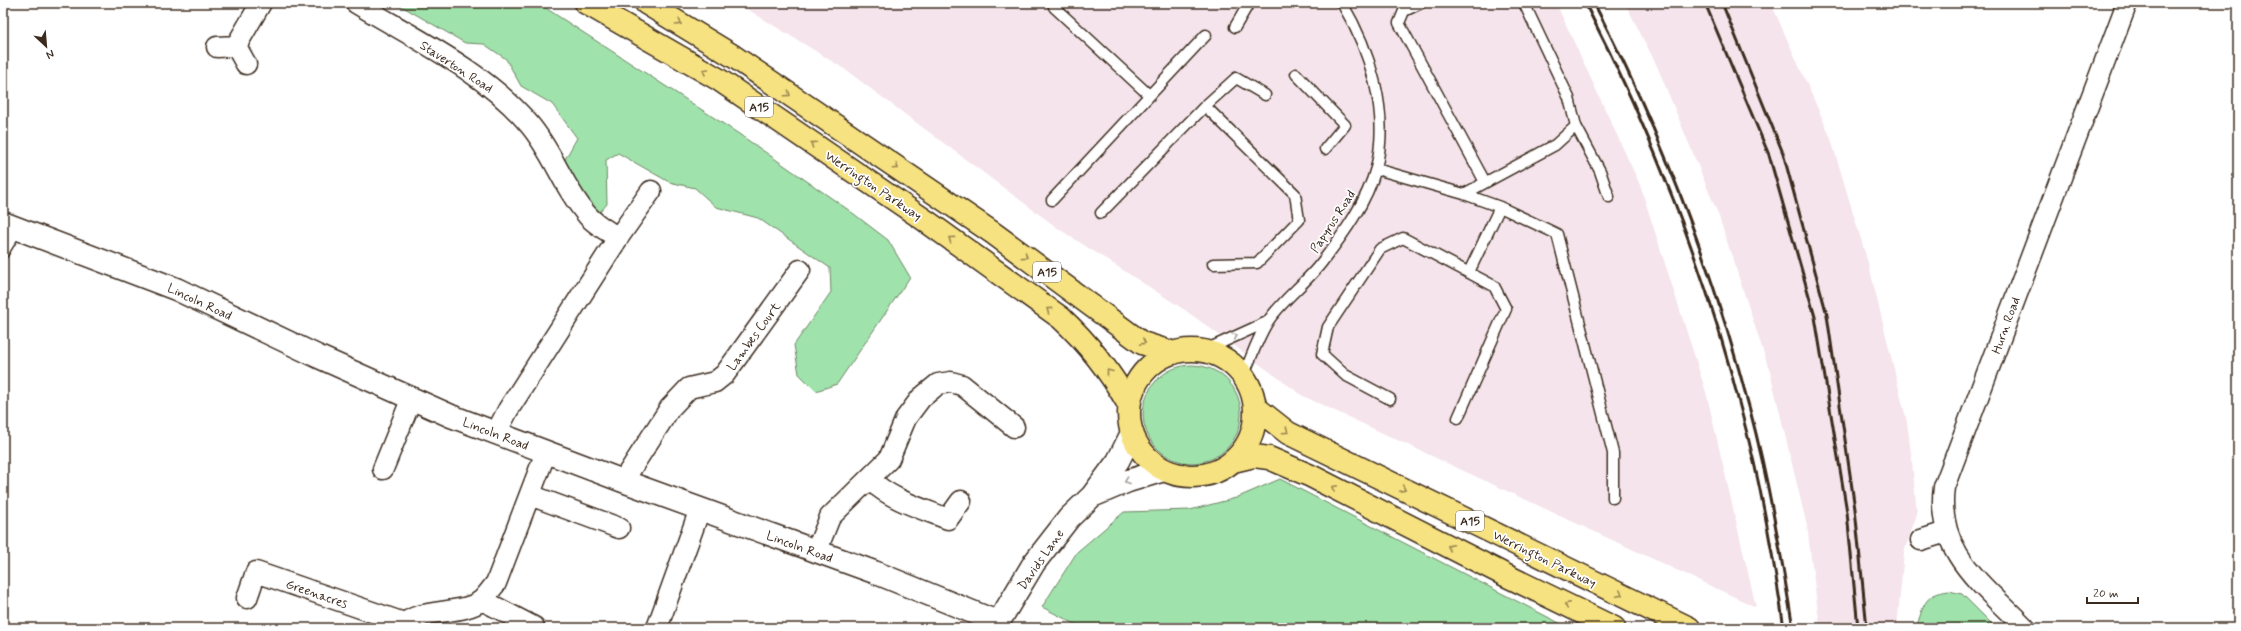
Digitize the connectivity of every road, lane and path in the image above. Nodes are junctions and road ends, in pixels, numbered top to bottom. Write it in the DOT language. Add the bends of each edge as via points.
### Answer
graph roads {
  1 [pos="261,3"];
  2 [pos="356,3"];
  3 [pos="586,3"];
  4 [pos="646,3"];
  5 [pos="1249,3"];
  6 [pos="1342,3"];
  7 [pos="1421,3"];
  8 [pos="1524,3"];
  9 [pos="2127,3"];
  10 [pos="1056,5"];
  11 [pos="1235,27"];
  12 [pos="1206,35"];
  13 [pos="246,64"];
  14 [pos="1296,74"];
  15 [pos="1149,95"];
  16 [pos="1266,95"];
  17 [pos="1205,106"];
  18 [pos="1576,126"];
  19 [pos="1324,148"];
  20 [pos="1376,169"];
  21 [pos="1485,182"];
  22 [pos="651,191"];
  23 [pos="1464,194"];
  24 [pos="1609,198"];
  25 [pos="1052,200"];
  26 [pos="1500,207"];
  27 [pos="1101,213"];
  28 [pos="10,226"];
  29 [pos="618,238"];
  30 [pos="3,253"];
  31 [pos="1213,264"];
  32 [pos="800,270"];
  33 [pos="1469,272"];
  34 [pos="1267,322"];
  35 [pos="1203,351"];
  36 [pos="1174,353"];
  37 [pos="1243,376"];
  38 [pos="1390,399"];
  39 [pos="411,400"];
  40 [pos="1129,405"];
  41 [pos="1255,407"];
  42 [pos="1458,418"];
  43 [pos="1014,427"];
  44 [pos="496,433"];
  45 [pos="1132,434"];
  46 [pos="546,452"];
  47 [pos="1233,461"];
  48 [pos="383,469"];
  49 [pos="1164,470"];
  50 [pos="870,480"];
  51 [pos="623,481"];
  52 [pos="530,495"];
  53 [pos="1092,496"];
  54 [pos="1613,498"];
  55 [pos="961,502"];
  56 [pos="700,509"];
  57 [pos="619,528"];
  58 [pos="1946,532"];
  59 [pos="1921,540"];
  60 [pos="816,552"];
  61 [pos="246,598"];
  62 [pos="482,600"];
  63 [pos="402,625"];
  64 [pos="996,625"];
  65 [pos="534,627"];
  66 [pos="658,628"];
  67 [pos="1614,628"];
  68 [pos="1689,628"];
  69 [pos="2025,628"];
  1 -- 13 [label="street" via="227,47"];
  2 -- 29 [label="street, Staverton Road" via="484,81 504,98 530,125 556,164 568,189 589,217"];
  40 -- 3 [label="highway, Werrington Parkway / A15, one-way" via="1111,373 1061,318 926,221 718,79"];
  4 -- 36 [label="highway, Werrington Parkway / A15, one-way" via="733,56 993,233 1142,343"];
  5 -- 11 [label="lane"];
  6 -- 20 [label="lane, Papyrus Road" via="1351,18 1375,79 1381,139"];
  7 -- 21 [label="lane" via="1404,11 1399,23"];
  8 -- 18 [label="lane" via="1569,98"];
  9 -- 58 [label="street, Hurn Road" via="1944,487 1942,502"];
  10 -- 15 [label="lane"];
  12 -- 15 [label="lane"];
  14 -- 19 [label="lane" via="1345,125"];
  15 -- 25 [label="lane"];
  16 -- 17 [label="lane" via="1236,78"];
  17 -- 27 [label="lane"];
  17 -- 31 [label="lane" via="1295,194 1299,220 1257,263"];
  18 -- 21 [label="lane" via="1555,145"];
  18 -- 24 [label="lane" via="1600,171"];
  20 -- 23 [label="lane"];
  20 -- 34 [label="lane, Papyrus Road" via="1356,213 1321,263"];
  21 -- 23 [label="lane"];
  22 -- 29 [label="street"];
  23 -- 26 [label="lane"];
  26 -- 33 [label="lane"];
  26 -- 54 [label="lane" via="1557,234 1613,453"];
  28 -- 30 [label="lane"];
  28 -- 39 [label="street, Lincoln Road" via="176,289"];
  29 -- 44 [label="street" via="508,410"];
  32 -- 51 [label="street, Lambes Court" via="725,374 715,382 689,388 670,408"];
  33 -- 38 [label="lane" via="1403,238 1380,249 1328,327 1322,354 1345,375"];
  33 -- 42 [label="lane" via="1494,286 1506,309"];
  35 -- 34 [label="lane, Papyrus Road, one-way"];
  34 -- 37 [label="lane, Papyrus Road"];
  35 -- 36 [label="highway" via="1188,350"];
  35 -- 37 [label="highway" via="1218,355 1232,364"];
  36 -- 40 [label="highway" via="1157,360 1144,372 1134,388"];
  37 -- 41 [label="highway" via="1249,385"];
  39 -- 44 [label="street, Lincoln Road"];
  39 -- 48 [label="street"];
  40 -- 45 [label="highway"];
  41 -- 47 [label="highway" via="1251,437 1244,450"];
  41 -- 68 [label="highway, Werrington Parkway / A15, one-way" via="1288,433"];
  43 -- 50 [label="street" via="962,385 951,382 938,384 921,398 906,418 888,459"];
  44 -- 46 [label="street, Lincoln Road"];
  45 -- 49 [label="highway" via="1150,461"];
  45 -- 53 [label="street, Davids Lane" via="1118,461"];
  46 -- 51 [label="street, Lincoln Road"];
  46 -- 52 [label="street, Greenacres"];
  47 -- 49 [label="highway" via="1218,471 1200,476 1182,476"];
  67 -- 47 [label="highway, A15, one-way" via="1311,476 1269,458 1254,456"];
  49 -- 53 [label="street, Davids Lane, one-way"];
  50 -- 55 [label="street" via="881,490 948,519"];
  50 -- 60 [label="street" via="846,499 830,518"];
  51 -- 56 [label="street, Lincoln Road"];
  52 -- 57 [label="street"];
  52 -- 62 [label="street, Greenacres" via="496,583"];
  53 -- 64 [label="street, Davids Lane" via="1069,518 1034,563"];
  56 -- 60 [label="street, Lincoln Road"];
  56 -- 66 [label="street"];
  58 -- 59 [label="street"];
  58 -- 69 [label="street, Hurn Road" via="1969,570"];
  60 -- 64 [label="street, Lincoln Road" via="874,572"];
  61 -- 63 [label="street, Greenacres" via="256,572"];
  62 -- 63 [label="street, Greenacres" via="467,607 414,618"];
  62 -- 65 [label="street"];
}
